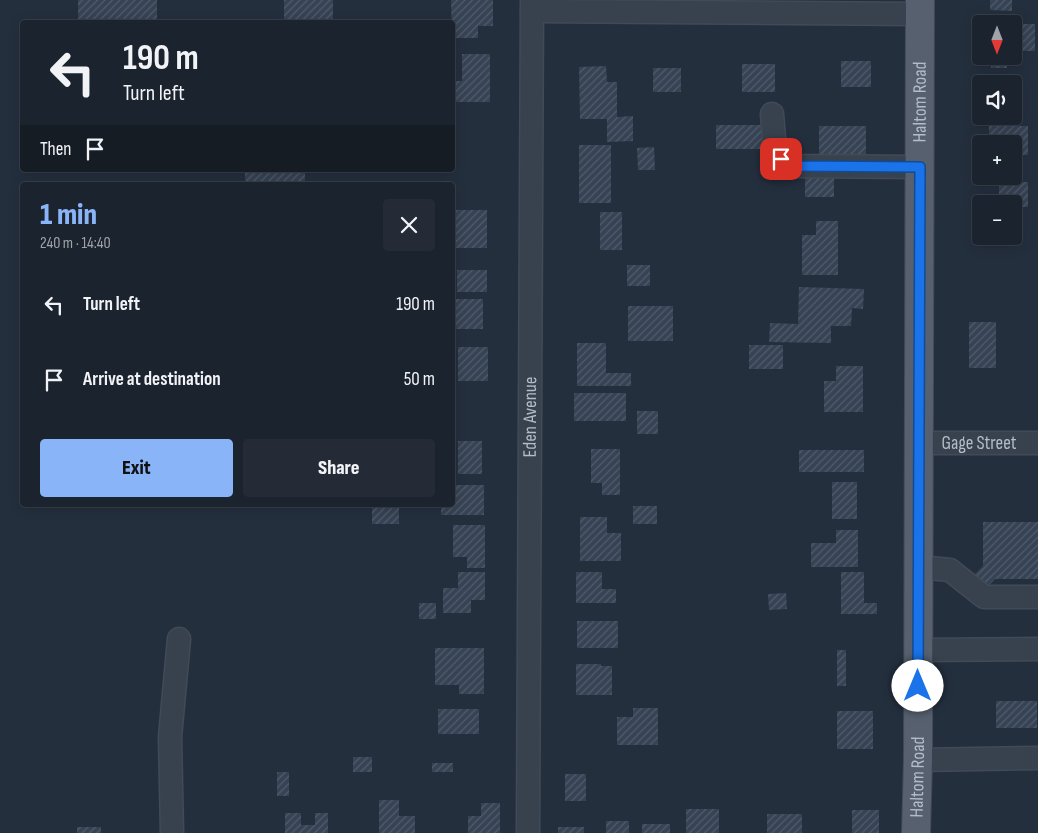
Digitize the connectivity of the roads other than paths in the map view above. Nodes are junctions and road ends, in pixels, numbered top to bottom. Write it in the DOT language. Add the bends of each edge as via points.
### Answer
graph roads {
  1 [pos="532,5"];
  2 [pos="920,7"];
  3 [pos="772,114"];
  4 [pos="920,167"];
  5 [pos="919,442"];
  6 [pos="1038,443"];
  7 [pos="919,567"];
  8 [pos="1038,597"];
  9 [pos="179,638"];
  10 [pos="1038,649"];
  11 [pos="919,650"];
  12 [pos="1038,758"];
  13 [pos="918,760"];
  14 [pos="172,833"];
  15 [pos="528,833"];
  16 [pos="916,833"];
  1 -- 2 [label="street"];
  1 -- 15 [label="street, Eden Avenue"];
  2 -- 4 [label="main road, Haltom Road"];
  3 -- 4 [label="street" via="774,138 781,159 794,166"];
  4 -- 5 [label="main road, Haltom Road"];
  5 -- 6 [label="street, Gage Street"];
  5 -- 7 [label="main road, Haltom Road"];
  7 -- 8 [label="street" via="950,570 984,597"];
  7 -- 11 [label="main road, Haltom Road"];
  9 -- 14 [label="street" via="170,737"];
  10 -- 11 [label="street"];
  11 -- 13 [label="main road, Haltom Road"];
  12 -- 13 [label="street"];
  13 -- 16 [label="main road, Haltom Road"];
}
